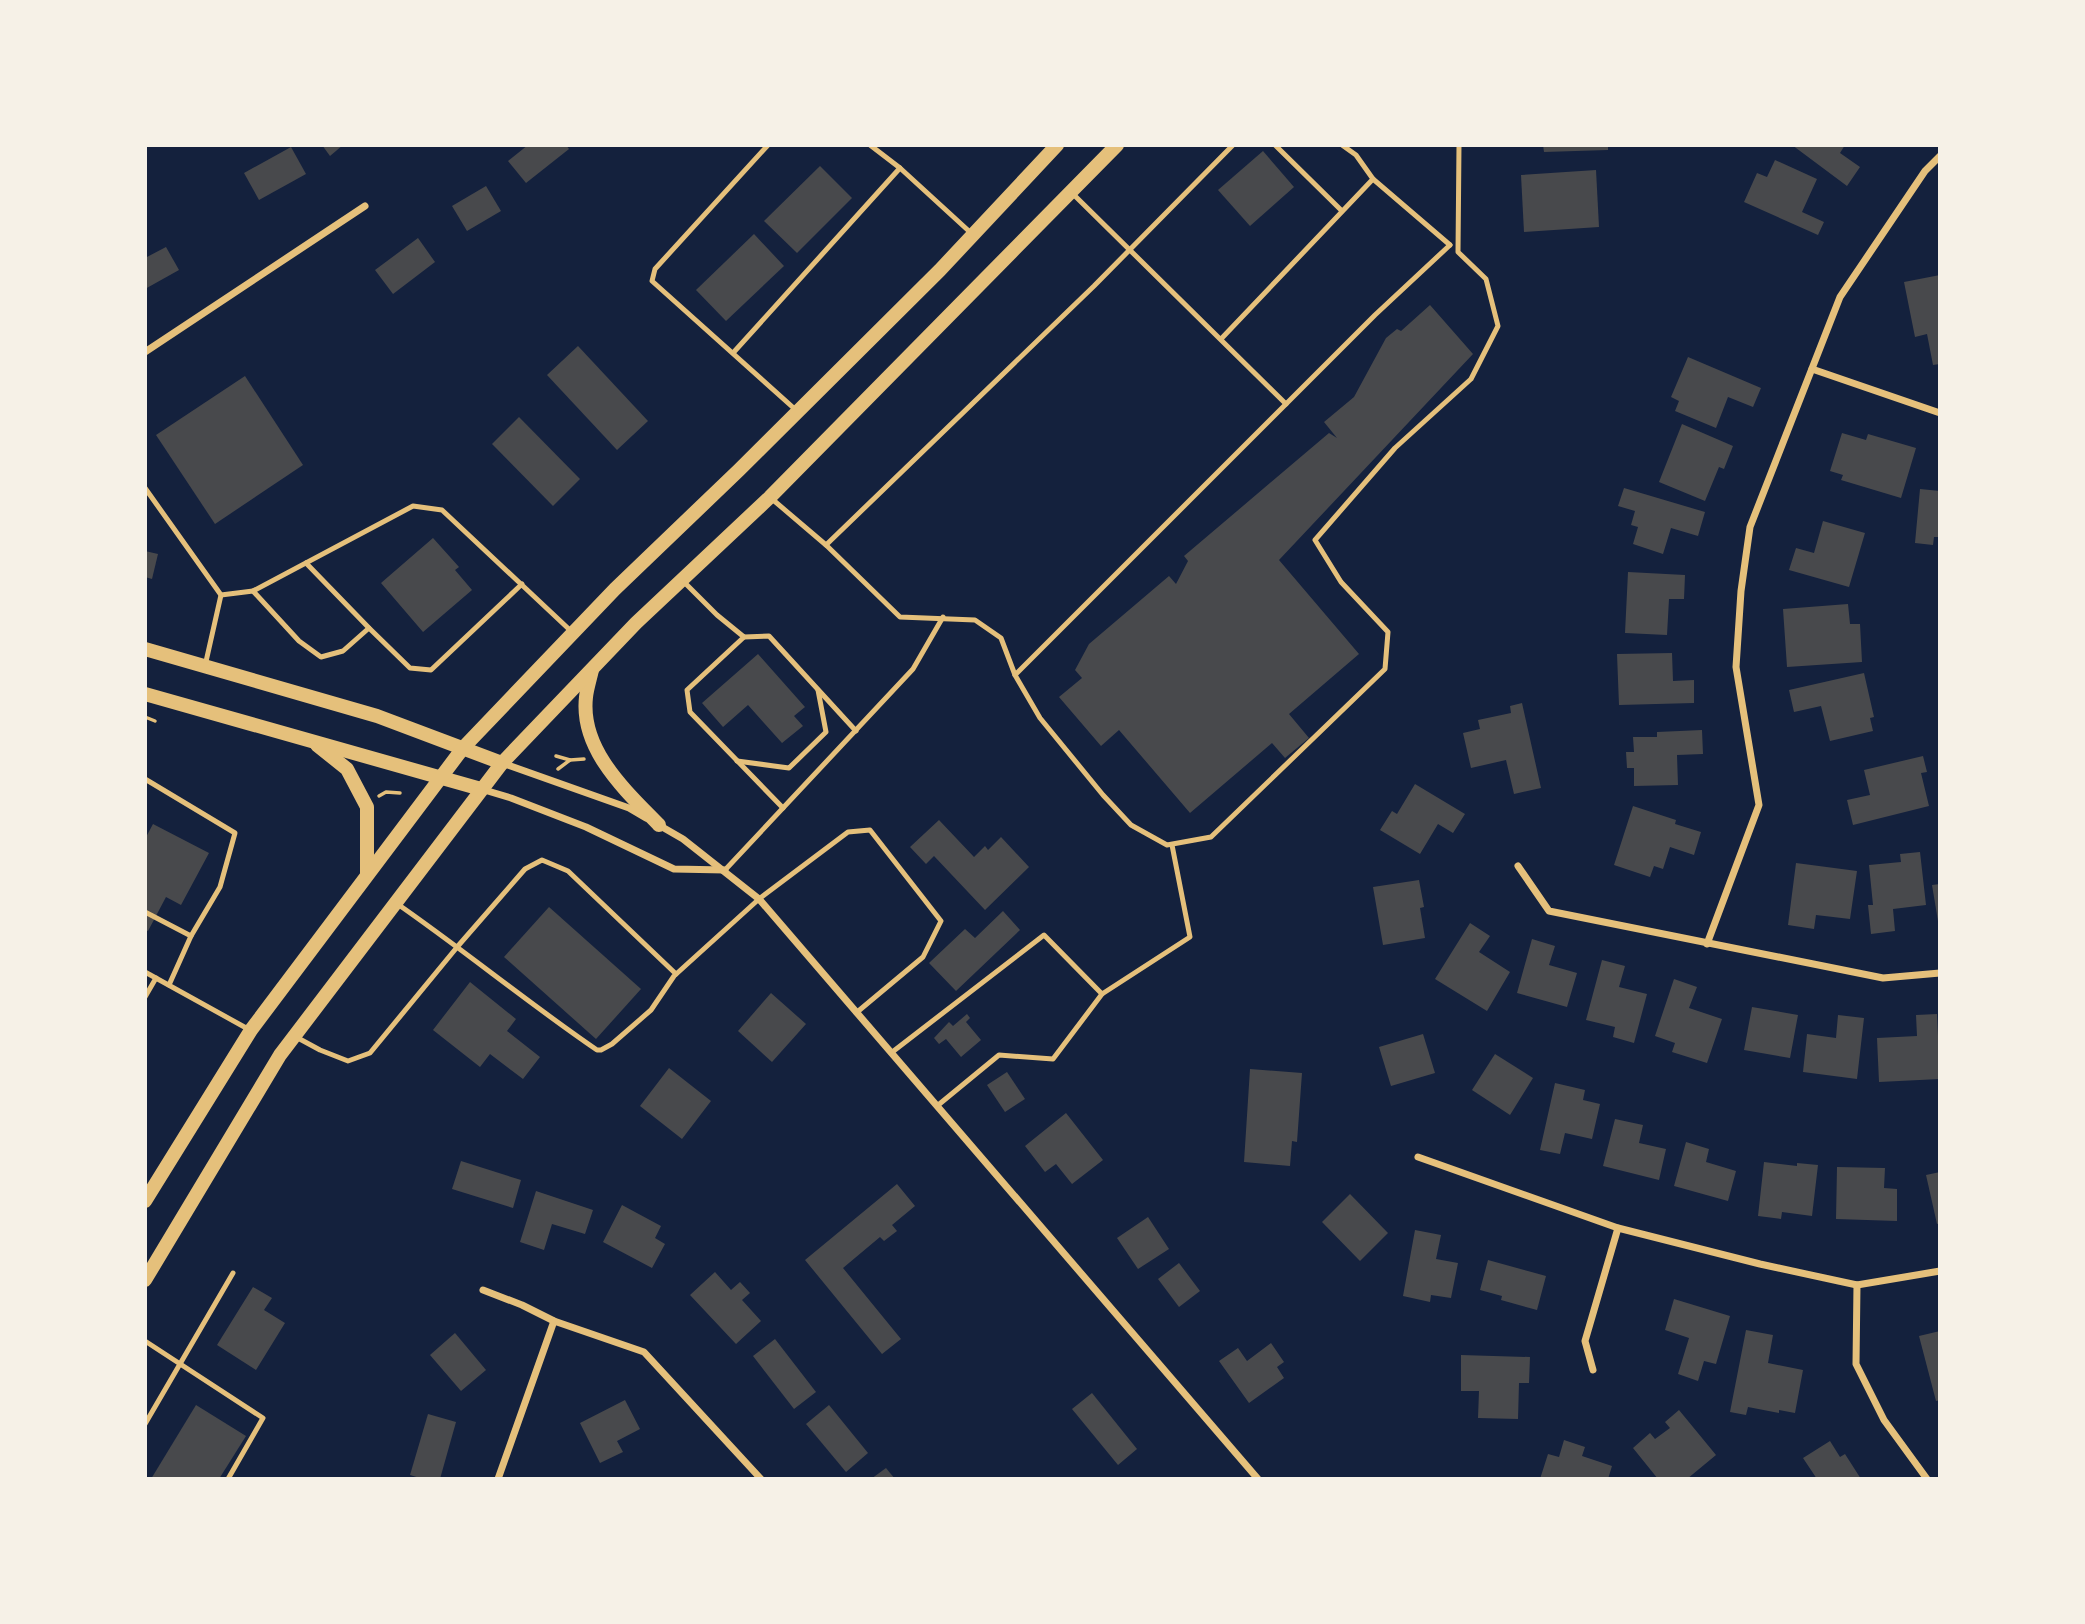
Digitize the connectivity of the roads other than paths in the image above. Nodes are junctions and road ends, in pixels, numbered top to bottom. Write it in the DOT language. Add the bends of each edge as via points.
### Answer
graph roads {
  1 [pos="768,145"];
  2 [pos="870,145"];
  3 [pos="1058,145"];
  4 [pos="1117,145"];
  5 [pos="1233,145"];
  6 [pos="1275,145"];
  7 [pos="1342,145"];
  8 [pos="1459,145"];
  9 [pos="1940,156"];
  10 [pos="900,168"];
  11 [pos="1373,178"];
  12 [pos="1072,193"];
  13 [pos="365,206"];
  14 [pos="1342,211"];
  15 [pos="974,235"];
  16 [pos="1450,245"];
  17 [pos="1129,250"];
  18 [pos="1458,252"];
  19 [pos="1221,339"];
  20 [pos="145,352"];
  21 [pos="733,353"];
  22 [pos="1812,369"];
  23 [pos="1286,404"];
  24 [pos="797,411"];
  25 [pos="1940,413"];
  26 [pos="145,488"];
  27 [pos="770,497"];
  28 [pos="826,545"];
  29 [pos="306,563"];
  30 [pos="682,580"];
  31 [pos="522,584"];
  32 [pos="253,591"];
  33 [pos="220,595"];
  34 [pos="943,617"];
  35 [pos="369,628"];
  36 [pos="573,633"];
  37 [pos="744,638"];
  38 [pos="145,649"];
  39 [pos="205,666"];
  40 [pos="592,669"];
  41 [pos="1015,675"];
  42 [pos="818,690"];
  43 [pos="145,695"];
  44 [pos="856,731"];
  45 [pos="313,742"];
  46 [pos="463,748"];
  47 [pos="737,761"];
  48 [pos="502,764"];
  49 [pos="440,778"];
  50 [pos="145,779"];
  51 [pos="481,789"];
  52 [pos="783,808"];
  53 [pos="659,825"];
  54 [pos="1172,845"];
  55 [pos="1518,866"];
  56 [pos="725,870"];
  57 [pos="367,874"];
  58 [pos="759,899"];
  59 [pos="396,903"];
  60 [pos="145,912"];
  61 [pos="191,936"];
  62 [pos="1707,944"];
  63 [pos="458,946"];
  64 [pos="145,972"];
  65 [pos="1940,973"];
  66 [pos="676,974"];
  67 [pos="156,978"];
  68 [pos="169,985"];
  69 [pos="1102,994"];
  70 [pos="145,997"];
  71 [pos="856,1013"];
  72 [pos="251,1030"];
  73 [pos="295,1036"];
  74 [pos="891,1054"];
  75 [pos="937,1106"];
  76 [pos="1418,1157"];
  77 [pos="145,1200"];
  78 [pos="1618,1228"];
  79 [pos="1940,1272"];
  80 [pos="233,1273"];
  81 [pos="145,1280"];
  82 [pos="1857,1285"];
  83 [pos="483,1290"];
  84 [pos="554,1321"];
  85 [pos="145,1340"];
  86 [pos="181,1363"];
  87 [pos="1593,1370"];
  88 [pos="145,1424"];
  89 [pos="228,1479"];
  90 [pos="498,1479"];
  91 [pos="761,1479"];
  92 [pos="1258,1479"];
  93 [pos="1927,1479"];
  1 -- 21 [label="lane" via="655,269 652,281"];
  2 -- 10 [label="lane"];
  3 -- 15 [label="main road"];
  4 -- 12 [label="main road"];
  5 -- 17 [label="lane"];
  6 -- 14 [label="lane"];
  7 -- 11 [label="lane"];
  8 -- 18 [label="lane"];
  9 -- 22 [label="street" via="1840,297"];
  10 -- 15 [label="lane"];
  10 -- 21 [label="lane"];
  11 -- 14 [label="lane"];
  11 -- 16 [label="lane"];
  12 -- 17 [label="lane"];
  12 -- 27 [label="main road"];
  13 -- 20 [label="street"];
  14 -- 19 [label="lane"];
  15 -- 24 [label="main road"];
  16 -- 18 [label="lane"];
  16 -- 23 [label="lane"];
  17 -- 19 [label="lane"];
  17 -- 28 [label="lane"];
  18 -- 54 [label="lane" via="1486,279 1498,326 1471,379 1395,448 1315,540 1341,582 1388,632 1385,669 1211,837"];
  19 -- 23 [label="lane"];
  21 -- 24 [label="lane"];
  22 -- 25 [label="street"];
  22 -- 62 [label="street" via="1750,527 1736,667 1759,805"];
  23 -- 41 [label="lane"];
  24 -- 36 [label="main road"];
  26 -- 33 [label="lane"];
  27 -- 28 [label="lane"];
  27 -- 30 [label="main road"];
  28 -- 34 [label="lane" via="900,617"];
  29 -- 31 [label="lane" via="413,506 443,510"];
  29 -- 32 [label="lane"];
  29 -- 35 [label="lane"];
  30 -- 37 [label="lane"];
  30 -- 40 [label="main road"];
  31 -- 35 [label="lane" via="431,670 410,668"];
  31 -- 36 [label="lane"];
  32 -- 33 [label="lane"];
  32 -- 35 [label="lane" via="299,641 321,657 343,651"];
  33 -- 39 [label="lane"];
  34 -- 41 [label="lane" via="975,620 1001,638"];
  34 -- 44 [label="lane" via="913,669"];
  36 -- 46 [label="main road"];
  37 -- 42 [label="lane" via="769,636"];
  37 -- 47 [label="lane" via="687,690 690,712"];
  38 -- 39 [label="main road"];
  39 -- 46 [label="main road" via="377,716"];
  40 -- 48 [label="main road"];
  40 -- 53 [label="main road" via="585,698 590,735 612,776"];
  41 -- 54 [label="lane" via="1040,718 1103,795 1131,825"];
  42 -- 44 [label="lane"];
  42 -- 47 [label="lane" via="827,732 789,768"];
  43 -- 45 [label="main road"];
  44 -- 52 [label="lane"];
  45 -- 49 [label="main road"];
  45 -- 57 [label="main road" via="346,769 367,807"];
  46 -- 48 [label="main road"];
  46 -- 49 [label="main road"];
  47 -- 52 [label="lane"];
  48 -- 51 [label="main road"];
  48 -- 53 [label="street" via="629,808"];
  49 -- 51 [label="main road"];
  49 -- 57 [label="main road"];
  50 -- 61 [label="lane" via="235,834 220,887"];
  51 -- 56 [label="street" via="586,827 674,869"];
  51 -- 59 [label="main road"];
  52 -- 56 [label="lane"];
  53 -- 56 [label="street"];
  54 -- 69 [label="lane" via="1190,937"];
  55 -- 62 [label="street" via="1549,911"];
  56 -- 58 [label="street"];
  57 -- 72 [label="main road"];
  58 -- 66 [label="lane"];
  58 -- 71 [label="street"];
  58 -- 71 [label="lane" via="848,832 870,830 941,921 923,957"];
  59 -- 63 [label="lane"];
  59 -- 73 [label="main road"];
  60 -- 61 [label="lane"];
  61 -- 68 [label="lane"];
  62 -- 65 [label="street" via="1883,978"];
  63 -- 66 [label="lane" via="597,1050 612,1044 651,1010"];
  63 -- 66 [label="lane" via="524,869 542,860 568,871"];
  63 -- 73 [label="lane" via="370,1053 348,1061"];
  64 -- 67 [label="lane"];
  67 -- 68 [label="lane"];
  67 -- 70 [label="lane"];
  68 -- 72 [label="lane"];
  69 -- 74 [label="lane" via="1044,935"];
  69 -- 75 [label="lane" via="1053,1059 999,1055"];
  71 -- 74 [label="street"];
  72 -- 77 [label="main road"];
  73 -- 81 [label="main road"];
  74 -- 75 [label="street"];
  75 -- 92 [label="street"];
  76 -- 78 [label="street"];
  78 -- 82 [label="street"];
  78 -- 87 [label="street" via="1585,1341"];
  79 -- 82 [label="street"];
  80 -- 86 [label="lane"];
  82 -- 93 [label="street" via="1856,1364 1884,1420"];
  83 -- 84 [label="street"];
  84 -- 90 [label="street"];
  84 -- 91 [label="street" via="644,1352"];
  85 -- 86 [label="lane"];
  86 -- 88 [label="lane"];
  86 -- 89 [label="lane" via="263,1418"];
}
